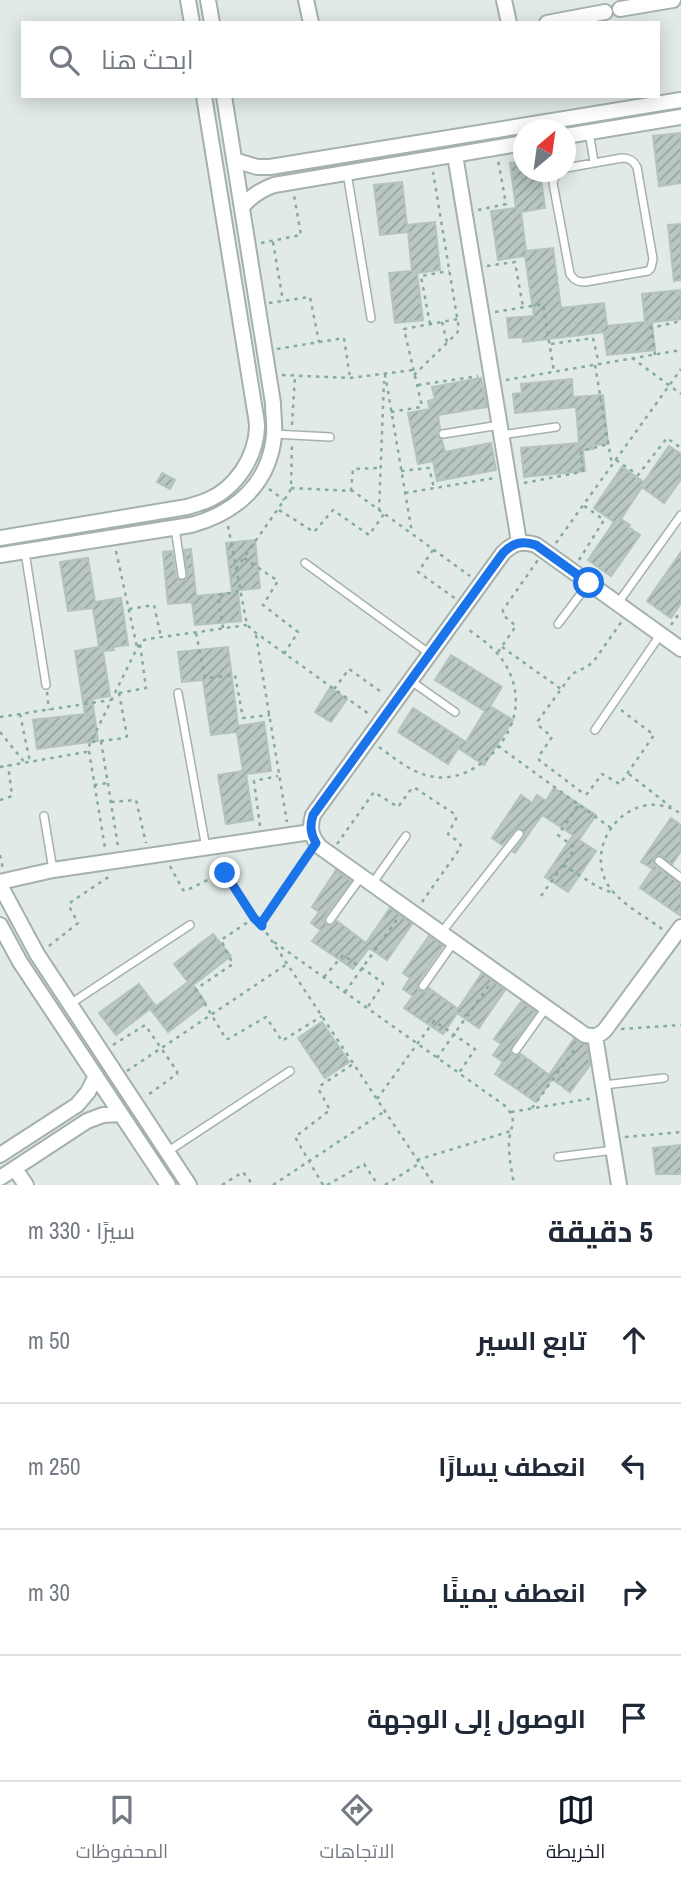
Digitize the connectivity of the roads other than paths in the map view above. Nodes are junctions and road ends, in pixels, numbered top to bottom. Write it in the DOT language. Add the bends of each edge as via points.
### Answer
graph roads {
  1 [pos="188,0"];
  2 [pos="208,0"];
  3 [pos="306,0"];
  4 [pos="505,0"];
  5 [pos="673,0"];
  6 [pos="613,11"];
  7 [pos="191,21"];
  8 [pos="212,21"];
  9 [pos="311,21"];
  10 [pos="509,21"];
  11 [pos="558,21"];
  12 [pos="204,98"];
  13 [pos="224,98"];
  14 [pos="614,98"];
  15 [pos="681,100"];
  16 [pos="646,101"];
  17 [pos="608,112"];
  18 [pos="681,117"];
  19 [pos="589,132"];
  20 [pos="576,134"];
  21 [pos="513,145"];
  22 [pos="455,155"];
  23 [pos="594,162"];
  24 [pos="295,164"];
  25 [pos="576,166"];
  26 [pos="235,167"];
  27 [pos="346,173"];
  28 [pos="217,176"];
  29 [pos="294,181"];
  30 [pos="553,182"];
  31 [pos="242,207"];
  32 [pos="371,318"];
  33 [pos="555,426"];
  34 [pos="501,430"];
  35 [pos="274,434"];
  36 [pos="443,434"];
  37 [pos="330,437"];
  38 [pos="681,515"];
  39 [pos="175,528"];
  40 [pos="0,538"];
  41 [pos="519,542"];
  42 [pos="25,552"];
  43 [pos="0,555"];
  44 [pos="305,563"];
  45 [pos="182,575"];
  46 [pos="589,583"];
  47 [pos="617,603"];
  48 [pos="558,624"];
  49 [pos="662,635"];
  50 [pos="681,649"];
  51 [pos="430,654"];
  52 [pos="410,681"];
  53 [pos="46,685"];
  54 [pos="178,693"];
  55 [pos="455,712"];
  56 [pos="595,730"];
  57 [pos="44,816"];
  58 [pos="519,834"];
  59 [pos="406,836"];
  60 [pos="314,838"];
  61 [pos="206,848"];
  62 [pos="659,861"];
  63 [pos="53,870"];
  64 [pos="681,878"];
  65 [pos="367,880"];
  66 [pos="0,884"];
  67 [pos="330,920"];
  68 [pos="0,925"];
  69 [pos="190,925"];
  70 [pos="677,932"];
  71 [pos="441,933"];
  72 [pos="454,942"];
  73 [pos="423,986"];
  74 [pos="70,1004"];
  75 [pos="546,1007"];
  76 [pos="595,1034"];
  77 [pos="516,1050"];
  78 [pos="290,1070"];
  79 [pos="96,1076"];
  80 [pos="664,1079"];
  81 [pos="604,1090"];
  82 [pos="121,1114"];
  83 [pos="613,1144"];
  84 [pos="167,1152"];
  85 [pos="0,1155"];
  86 [pos="558,1157"];
  87 [pos="15,1169"];
  88 [pos="0,1178"];
  89 [pos="26,1185"];
  90 [pos="168,1185"];
  91 [pos="189,1185"];
  92 [pos="619,1185"];
  1 -- 7 [label="street"];
  2 -- 8 [label="street"];
  3 -- 9 [label="street"];
  4 -- 10 [label="street"];
  5 -- 6 [label="street"];
  6 -- 11 [label="street"];
  12 -- 28 [label="street"];
  13 -- 26 [label="street"];
  14 -- 17 [label="street"];
  15 -- 16 [label="street"];
  16 -- 17 [label="street"];
  17 -- 24 [label="street"];
  18 -- 19 [label="street"];
  19 -- 20 [label="street"];
  19 -- 23 [label="lane"];
  21 -- 22 [label="street"];
  22 -- 27 [label="street"];
  22 -- 34 [label="street"];
  23 -- 25 [label="lane"];
  23 -- 30 [label="lane" via="622,158 637,167 653,259 648,271 585,282 573,279"];
  24 -- 26 [label="street"];
  24 -- 29 [label="street"];
  26 -- 28 [label="street"];
  26 -- 31 [label="street"];
  27 -- 29 [label="street"];
  27 -- 32 [label="lane"];
  28 -- 40 [label="street" via="257,428 243,471 228,488 187,507"];
  29 -- 31 [label="street" via="261,190"];
  31 -- 35 [label="street"];
  33 -- 34 [label="lane"];
  34 -- 36 [label="lane"];
  34 -- 41 [label="street"];
  35 -- 37 [label="lane"];
  35 -- 39 [label="street" via="270,458 245,498 226,513"];
  38 -- 47 [label="lane"];
  39 -- 42 [label="street"];
  39 -- 45 [label="lane"];
  41 -- 46 [label="street" via="528,542"];
  41 -- 51 [label="street" via="503,553"];
  42 -- 43 [label="street"];
  42 -- 53 [label="lane"];
  44 -- 51 [label="lane"];
  46 -- 47 [label="street"];
  46 -- 48 [label="lane"];
  47 -- 49 [label="street"];
  49 -- 50 [label="street"];
  49 -- 56 [label="lane"];
  51 -- 52 [label="street"];
  52 -- 55 [label="lane"];
  52 -- 60 [label="street" via="313,815"];
  54 -- 61 [label="lane"];
  57 -- 63 [label="lane"];
  58 -- 71 [label="lane"];
  59 -- 65 [label="lane"];
  60 -- 61 [label="street" via="289,835"];
  60 -- 65 [label="street"];
  61 -- 63 [label="street" via="114,865"];
  62 -- 64 [label="lane"];
  63 -- 66 [label="street"];
  65 -- 67 [label="lane"];
  65 -- 71 [label="street"];
  66 -- 74 [label="street"];
  68 -- 79 [label="street"];
  69 -- 74 [label="lane"];
  70 -- 76 [label="street"];
  71 -- 72 [label="street"];
  72 -- 73 [label="lane"];
  72 -- 75 [label="street"];
  74 -- 84 [label="street"];
  75 -- 76 [label="street"];
  75 -- 77 [label="lane"];
  76 -- 81 [label="street"];
  78 -- 84 [label="lane"];
  79 -- 82 [label="street"];
  79 -- 85 [label="street" via="77,1105"];
  80 -- 81 [label="lane"];
  81 -- 83 [label="street"];
  82 -- 87 [label="street" via="87,1121"];
  82 -- 90 [label="street"];
  83 -- 86 [label="lane"];
  83 -- 92 [label="street"];
  84 -- 91 [label="street"];
  87 -- 88 [label="street"];
  87 -- 89 [label="street"];
}
